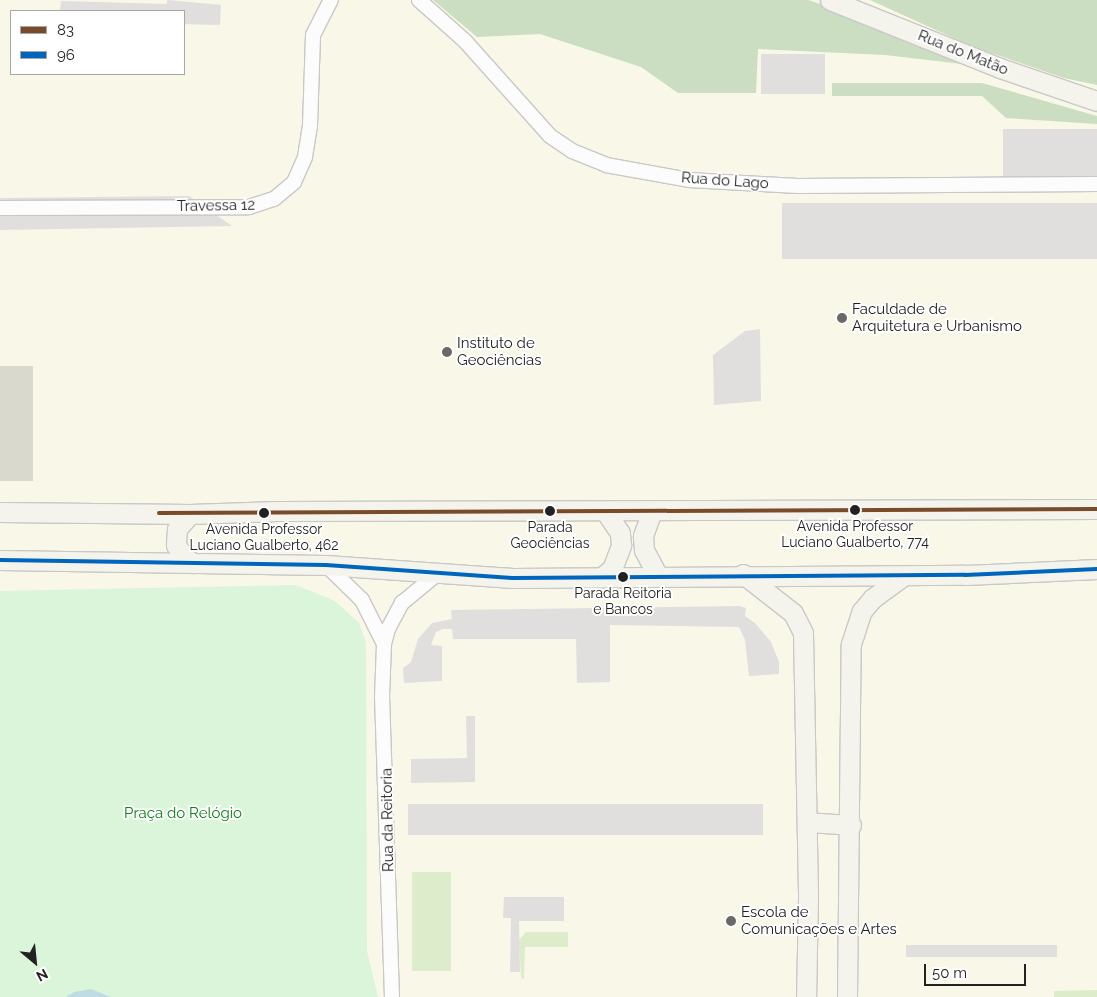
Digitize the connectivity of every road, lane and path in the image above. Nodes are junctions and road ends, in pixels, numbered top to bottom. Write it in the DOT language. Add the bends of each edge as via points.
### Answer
graph roads {
  1 [pos="331,0"];
  2 [pos="419,0"];
  3 [pos="830,0"];
  4 [pos="1097,101"];
  5 [pos="1097,184"];
  6 [pos="0,208"];
  7 [pos="1097,509"];
  8 [pos="652,511"];
  9 [pos="0,512"];
  10 [pos="606,512"];
  11 [pos="157,513"];
  12 [pos="190,514"];
  13 [pos="0,560"];
  14 [pos="152,562"];
  15 [pos="193,563"];
  16 [pos="326,564"];
  17 [pos="1097,569"];
  18 [pos="437,574"];
  19 [pos="743,574"];
  20 [pos="658,576"];
  21 [pos="903,576"];
  22 [pos="602,577"];
  23 [pos="384,644"];
  24 [pos="807,822"];
  25 [pos="851,825"];
  26 [pos="392,997"];
  27 [pos="806,997"];
  28 [pos="847,997"];
  1 -- 6 [label="street, Travessa 12" via="313,35 310,126 305,157 294,182 274,199 249,207"];
  2 -- 5 [label="street, Rua do Lago" via="465,41 550,136 572,151 606,165 689,180 798,186"];
  3 -- 4 [label="street, Rua do Matão" via="1000,68"];
  7 -- 8 [label="street"];
  8 -- 10 [label="street"];
  8 -- 20 [label="street" via="643,536 644,550"];
  9 -- 11 [label="street"];
  10 -- 12 [label="street"];
  10 -- 22 [label="street" via="617,527 621,545 612,568"];
  11 -- 12 [label="street"];
  11 -- 14 [label="street" via="165,533 162,549"];
  12 -- 15 [label="street" via="177,529 176,545"];
  13 -- 14 [label="street"];
  14 -- 15 [label="street"];
  15 -- 16 [label="street"];
  16 -- 18 [label="street"];
  16 -- 23 [label="street, Rua da Reitoria" via="362,600"];
  17 -- 21 [label="street"];
  18 -- 22 [label="street"];
  18 -- 23 [label="street, Rua da Reitoria" via="402,603"];
  19 -- 20 [label="street"];
  19 -- 21 [label="street"];
  19 -- 24 [label="street" via="793,612 803,633"];
  20 -- 22 [label="street"];
  21 -- 25 [label="street" via="873,598 862,611 852,636"];
  23 -- 26 [label="street, Rua da Reitoria" via="382,697"];
  24 -- 25 [label="street"];
  24 -- 27 [label="street"];
  25 -- 28 [label="street"];
}
